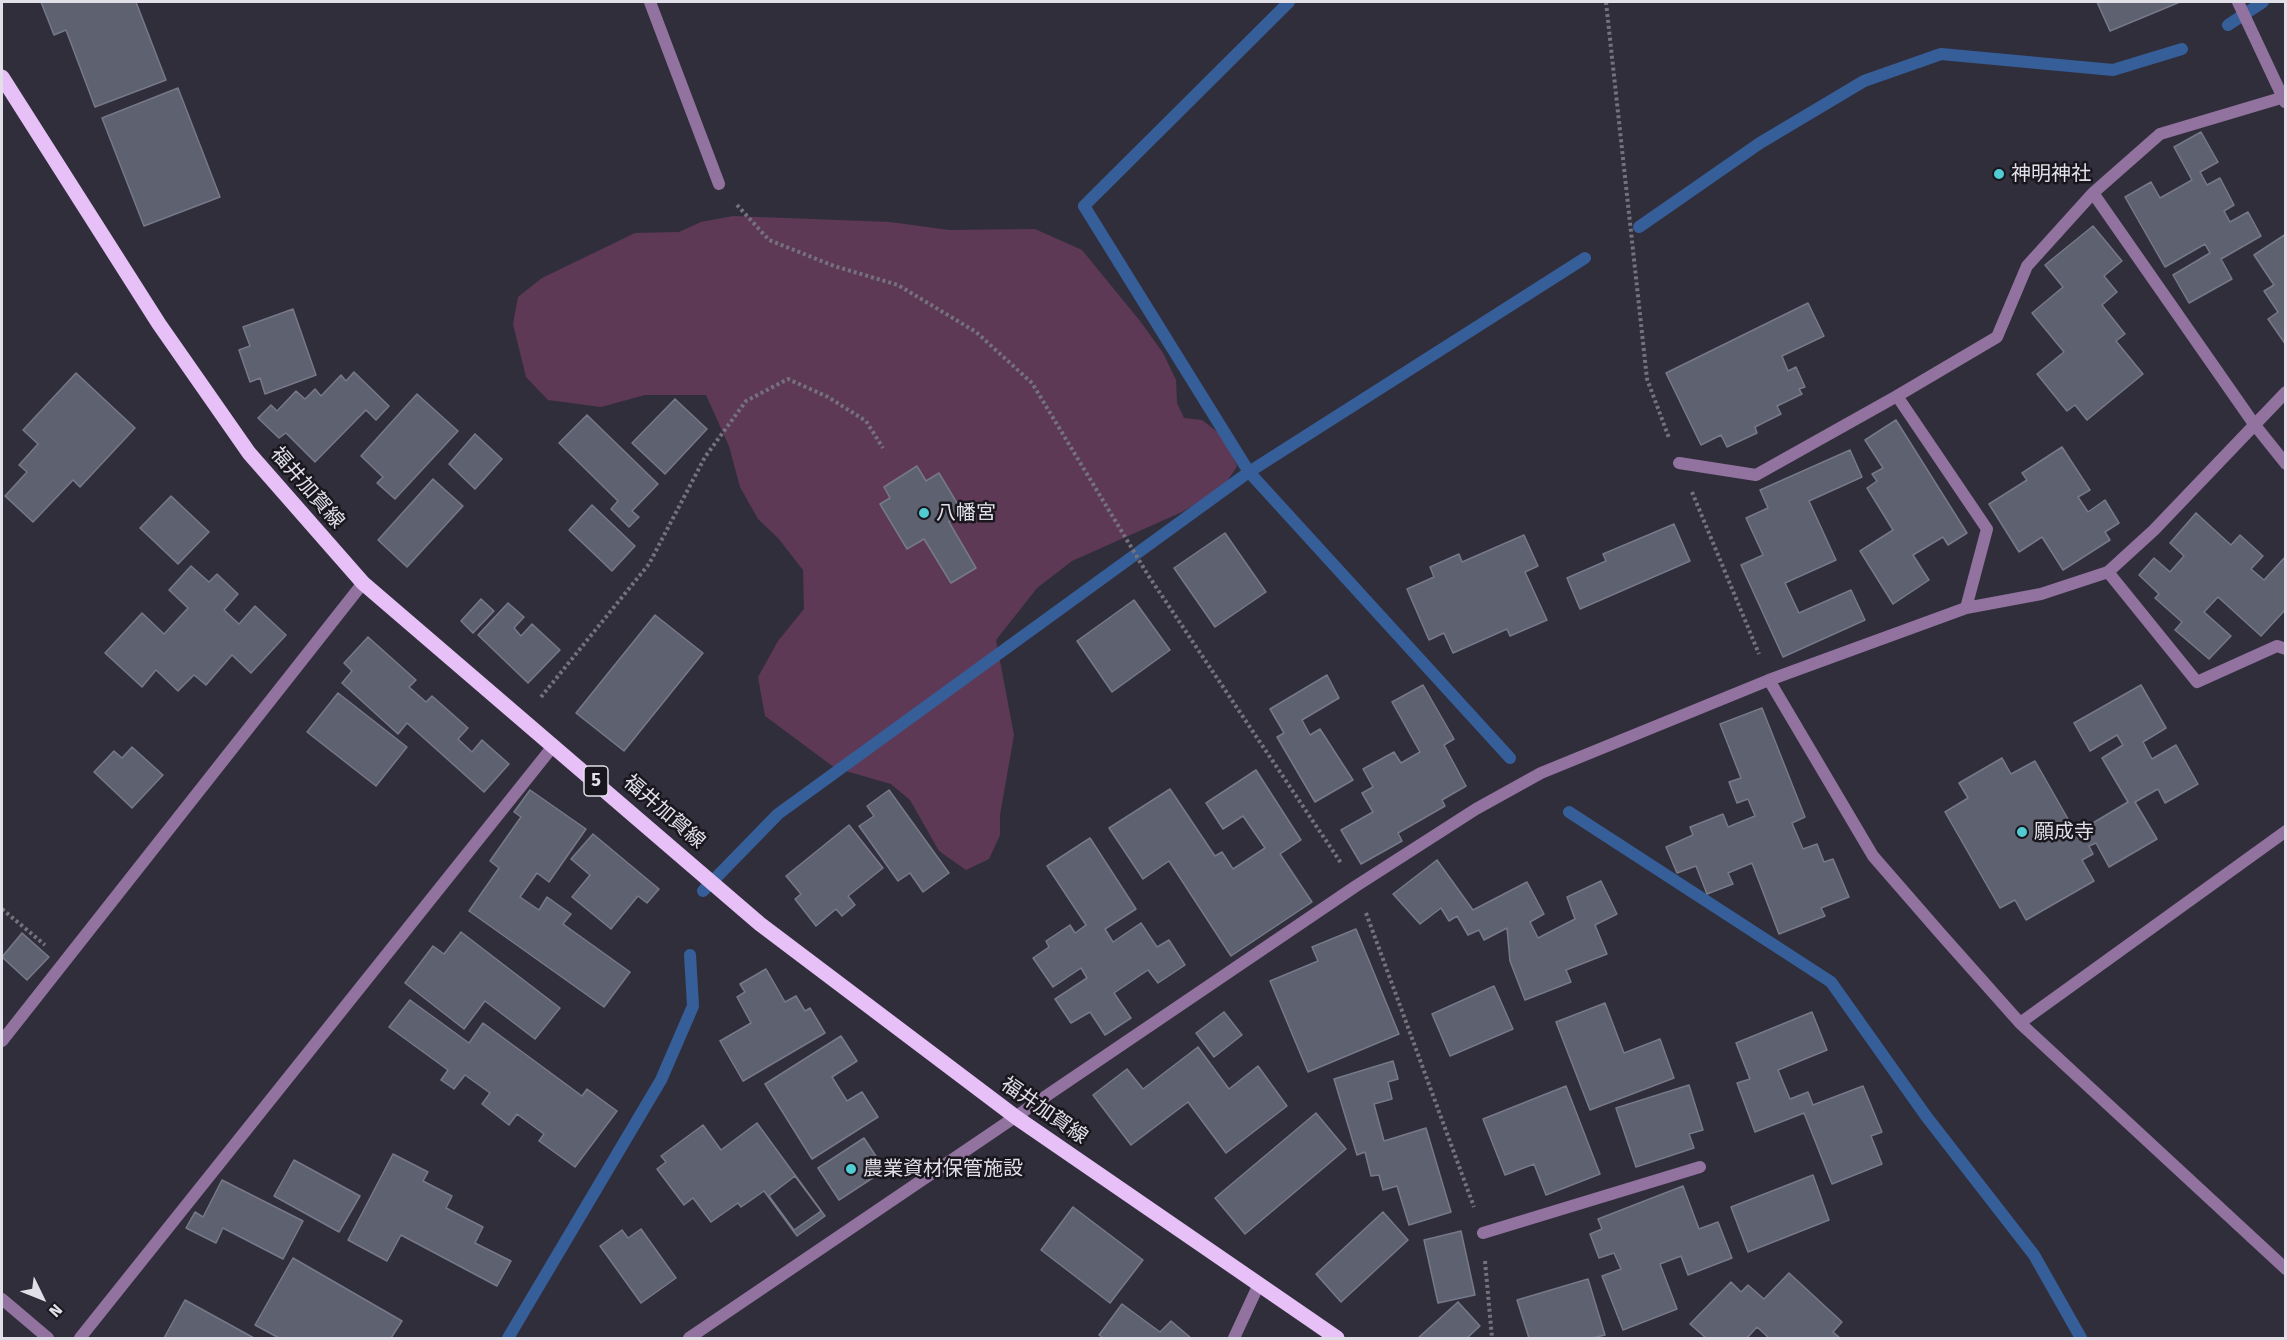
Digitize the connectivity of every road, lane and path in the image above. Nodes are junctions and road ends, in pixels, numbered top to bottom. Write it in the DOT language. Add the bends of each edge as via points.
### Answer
graph roads {
  1 [pos="650,2"];
  2 [pos="1606,2"];
  3 [pos="2238,2"];
  4 [pos="2,77"];
  5 [pos="2284,100"];
  6 [pos="719,184"];
  7 [pos="2093,193"];
  8 [pos="2286,392"];
  9 [pos="1897,396"];
  10 [pos="2254,424"];
  11 [pos="883,448"];
  12 [pos="1679,463"];
  13 [pos="2286,464"];
  14 [pos="2108,572"];
  15 [pos="363,583"];
  16 [pos="1966,608"];
  17 [pos="2286,635"];
  18 [pos="2281,648"];
  19 [pos="1769,680"];
  20 [pos="524,719"];
  21 [pos="554,745"];
  22 [pos="2286,831"];
  23 [pos="1356,886"];
  24 [pos="2,909"];
  25 [pos="64,960"];
  26 [pos="2020,1023"];
  27 [pos="2,1041"];
  28 [pos="1017,1118"];
  29 [pos="1700,1167"];
  30 [pos="1483,1233"];
  31 [pos="2286,1269"];
  32 [pos="1258,1284"];
  33 [pos="2,1299"];
  34 [pos="48,1338"];
  35 [pos="80,1338"];
  36 [pos="689,1338"];
  37 [pos="1234,1338"];
  38 [pos="1337,1338"];
  39 [pos="1492,1338"];
  1 -- 6 [label="street"];
  2 -- 12 [label="path" via="1647,379"];
  3 -- 5 [label="street"];
  4 -- 15 [label="main road, 福井加賀線 / 5" via="159,324 249,453"];
  5 -- 7 [label="street" via="2160,134"];
  6 -- 23 [label="path" via="769,240 834,266 898,285 976,332 1032,383 1148,575"];
  7 -- 9 [label="street" via="2027,266 1997,337"];
  7 -- 10 [label="street"];
  8 -- 10 [label="street"];
  9 -- 12 [label="street" via="1756,475"];
  9 -- 16 [label="street" via="1987,529"];
  10 -- 13 [label="street"];
  10 -- 14 [label="street" via="2154,530"];
  11 -- 20 [label="path" via="866,421 828,397 788,379 746,401 705,457 649,564"];
  12 -- 19 [label="path"];
  14 -- 16 [label="street" via="2042,594"];
  14 -- 18 [label="street" via="2197,682"];
  15 -- 20 [label="main road, 福井加賀線 / 5"];
  15 -- 25 [label="street"];
  16 -- 19 [label="street"];
  17 -- 18 [label="street"];
  19 -- 23 [label="street" via="1541,773 1476,809"];
  19 -- 26 [label="street" via="1873,856"];
  20 -- 21 [label="main road, 福井加賀線 / 5"];
  21 -- 28 [label="main road, 福井加賀線 / 5" via="760,924"];
  21 -- 35 [label="street"];
  22 -- 26 [label="street"];
  23 -- 28 [label="street"];
  23 -- 30 [label="path"];
  24 -- 25 [label="path"];
  25 -- 27 [label="street"];
  26 -- 31 [label="street"];
  28 -- 32 [label="main road, 福井加賀線 / 5"];
  28 -- 36 [label="street"];
  29 -- 30 [label="street"];
  30 -- 39 [label="path"];
  32 -- 37 [label="street"];
  32 -- 38 [label="main road, 福井加賀線 / 5"];
  33 -- 34 [label="street"];
}
